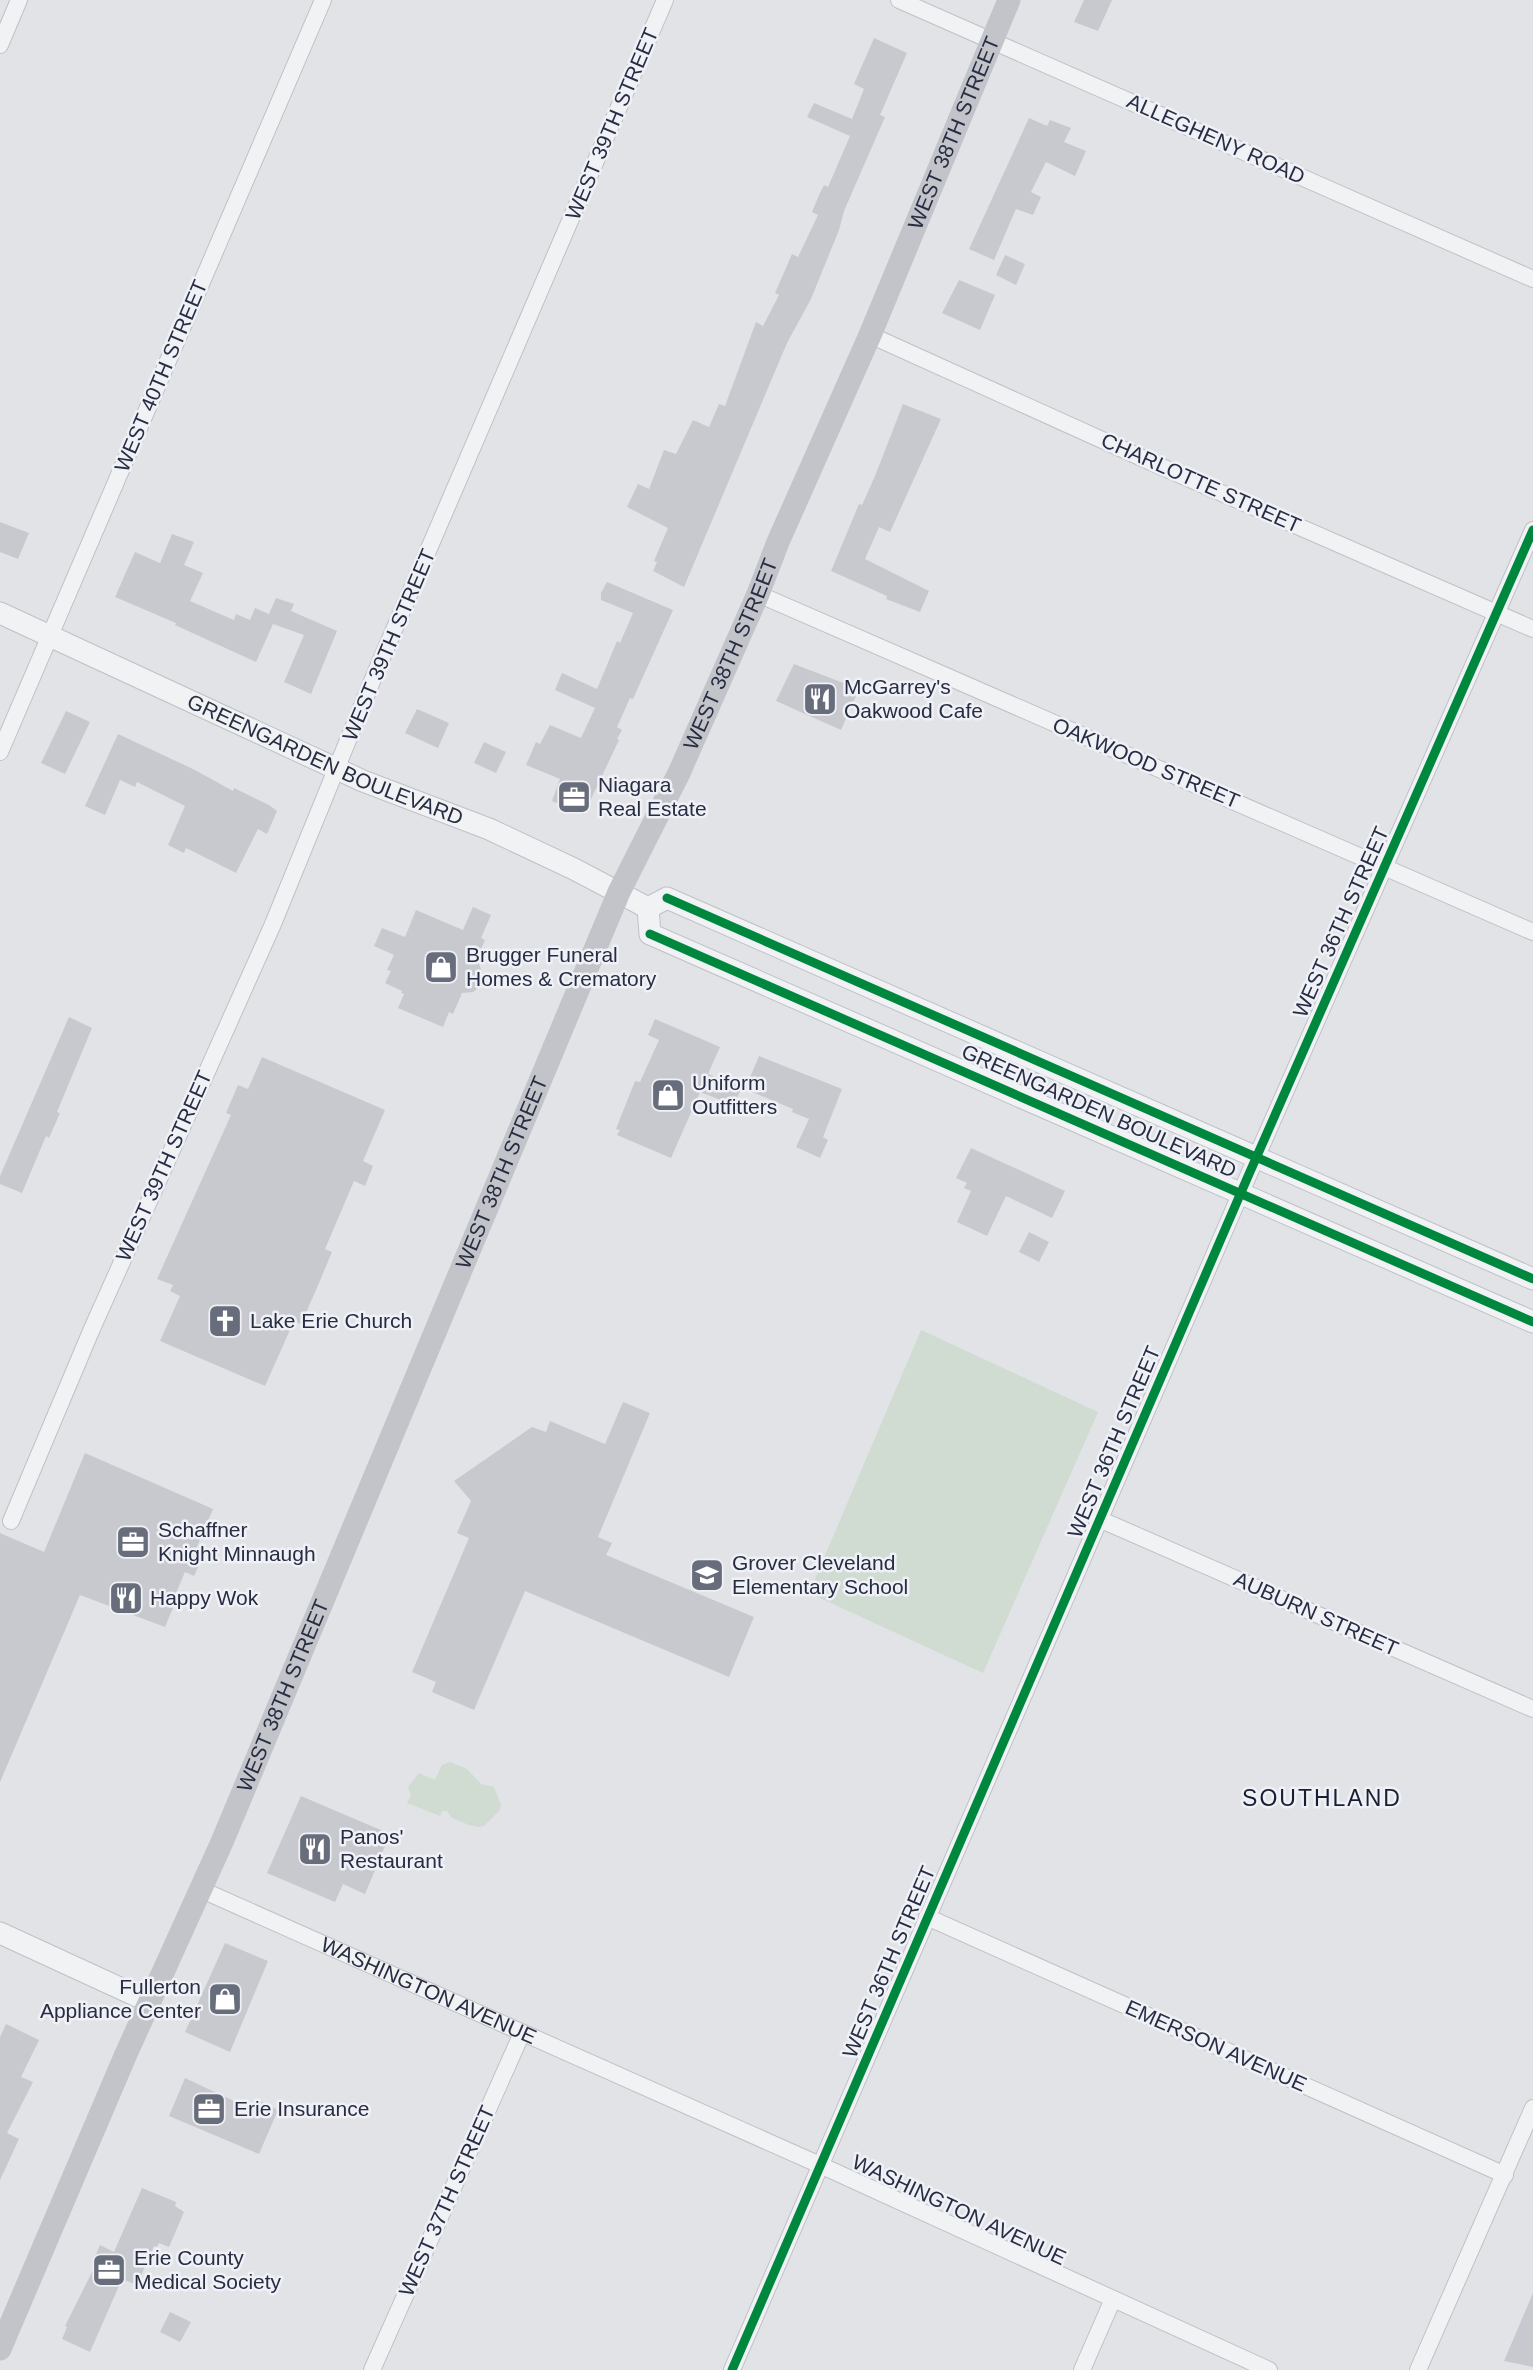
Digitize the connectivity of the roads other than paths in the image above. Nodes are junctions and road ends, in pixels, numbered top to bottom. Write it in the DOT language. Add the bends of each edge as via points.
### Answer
graph roads {
  1 [pos="19,0"];
  2 [pos="323,0"];
  3 [pos="665,0"];
  4 [pos="899,0"];
  5 [pos="1009,0"];
  6 [pos="991,40"];
  7 [pos="0,45"];
  8 [pos="1533,279"];
  9 [pos="870,335"];
  10 [pos="1533,530"];
  11 [pos="758,594"];
  12 [pos="0,613"];
  13 [pos="1497,613"];
  14 [pos="1533,629"];
  15 [pos="50,635"];
  16 [pos="0,752"];
  17 [pos="336,768"];
  18 [pos="1384,866"];
  19 [pos="619,892"];
  20 [pos="648,908"];
  21 [pos="1533,932"];
  22 [pos="1257,1157"];
  23 [pos="1241,1192"];
  24 [pos="1533,1279"];
  25 [pos="1533,1322"];
  26 [pos="1099,1520"];
  27 [pos="11,1521"];
  28 [pos="1533,1709"];
  29 [pos="202,1889"];
  30 [pos="927,1917"];
  31 [pos="0,1933"];
  32 [pos="150,2002"];
  33 [pos="522,2033"];
  34 [pos="1533,2108"];
  35 [pos="820,2165"];
  36 [pos="1505,2175"];
  37 [pos="1113,2299"];
  38 [pos="0,2349"];
  39 [pos="372,2370"];
  40 [pos="732,2370"];
  41 [pos="1082,2370"];
  42 [pos="1269,2370"];
  43 [pos="1418,2370"];
  1 -- 7 [label="street"];
  2 -- 15 [label="street, WEST 40TH STREET"];
  3 -- 17 [label="street, WEST 39TH STREET"];
  4 -- 6 [label="street, ALLEGHENY ROAD"];
  5 -- 6 [label="main road, WEST 38TH STREET"];
  6 -- 8 [label="street, ALLEGHENY ROAD"];
  6 -- 9 [label="main road, WEST 38TH STREET"];
  9 -- 11 [label="main road, WEST 38TH STREET"];
  9 -- 13 [label="street, CHARLOTTE STREET"];
  10 -- 13 [label="street, WEST 36TH STREET"];
  11 -- 18 [label="street, OAKWOOD STREET"];
  11 -- 19 [label="main road, WEST 38TH STREET" via="679,773"];
  12 -- 15 [label="street, GREENGARDEN BOULEVARD"];
  13 -- 14 [label="street, CHARLOTTE STREET"];
  13 -- 18 [label="street, WEST 36TH STREET"];
  15 -- 16 [label="street, WEST 40TH STREET"];
  15 -- 17 [label="street, GREENGARDEN BOULEVARD"];
  17 -- 19 [label="street, GREENGARDEN BOULEVARD" via="489,830"];
  17 -- 27 [label="street, WEST 39TH STREET" via="273,924"];
  18 -- 21 [label="street, OAKWOOD STREET"];
  18 -- 22 [label="street, WEST 36TH STREET"];
  19 -- 20 [label="street, GREENGARDEN BOULEVARD"];
  19 -- 29 [label="main road, WEST 38TH STREET"];
  20 -- 22 [label="street, GREENGARDEN BOULEVARD" via="667,898"];
  20 -- 23 [label="street, GREENGARDEN BOULEVARD" via="650,934"];
  22 -- 23 [label="street, WEST 36TH STREET"];
  22 -- 24 [label="street, GREENGARDEN BOULEVARD"];
  23 -- 25 [label="street, GREENGARDEN BOULEVARD"];
  23 -- 26 [label="street, WEST 36TH STREET"];
  26 -- 28 [label="street, AUBURN STREET"];
  26 -- 30 [label="street, WEST 36TH STREET"];
  29 -- 32 [label="main road, WEST 38TH STREET"];
  29 -- 33 [label="street, WASHINGTON AVENUE"];
  30 -- 35 [label="street, WEST 36TH STREET"];
  30 -- 36 [label="street, EMERSON AVENUE"];
  31 -- 32 [label="street"];
  32 -- 38 [label="main road, WEST 38TH STREET"];
  33 -- 35 [label="street, WASHINGTON AVENUE"];
  33 -- 39 [label="street, WEST 37TH STREET"];
  34 -- 36 [label="street"];
  35 -- 37 [label="street, WASHINGTON AVENUE"];
  35 -- 40 [label="street, WEST 36TH STREET"];
  36 -- 43 [label="street"];
  37 -- 41 [label="street"];
  37 -- 42 [label="street, WASHINGTON AVENUE"];
}
